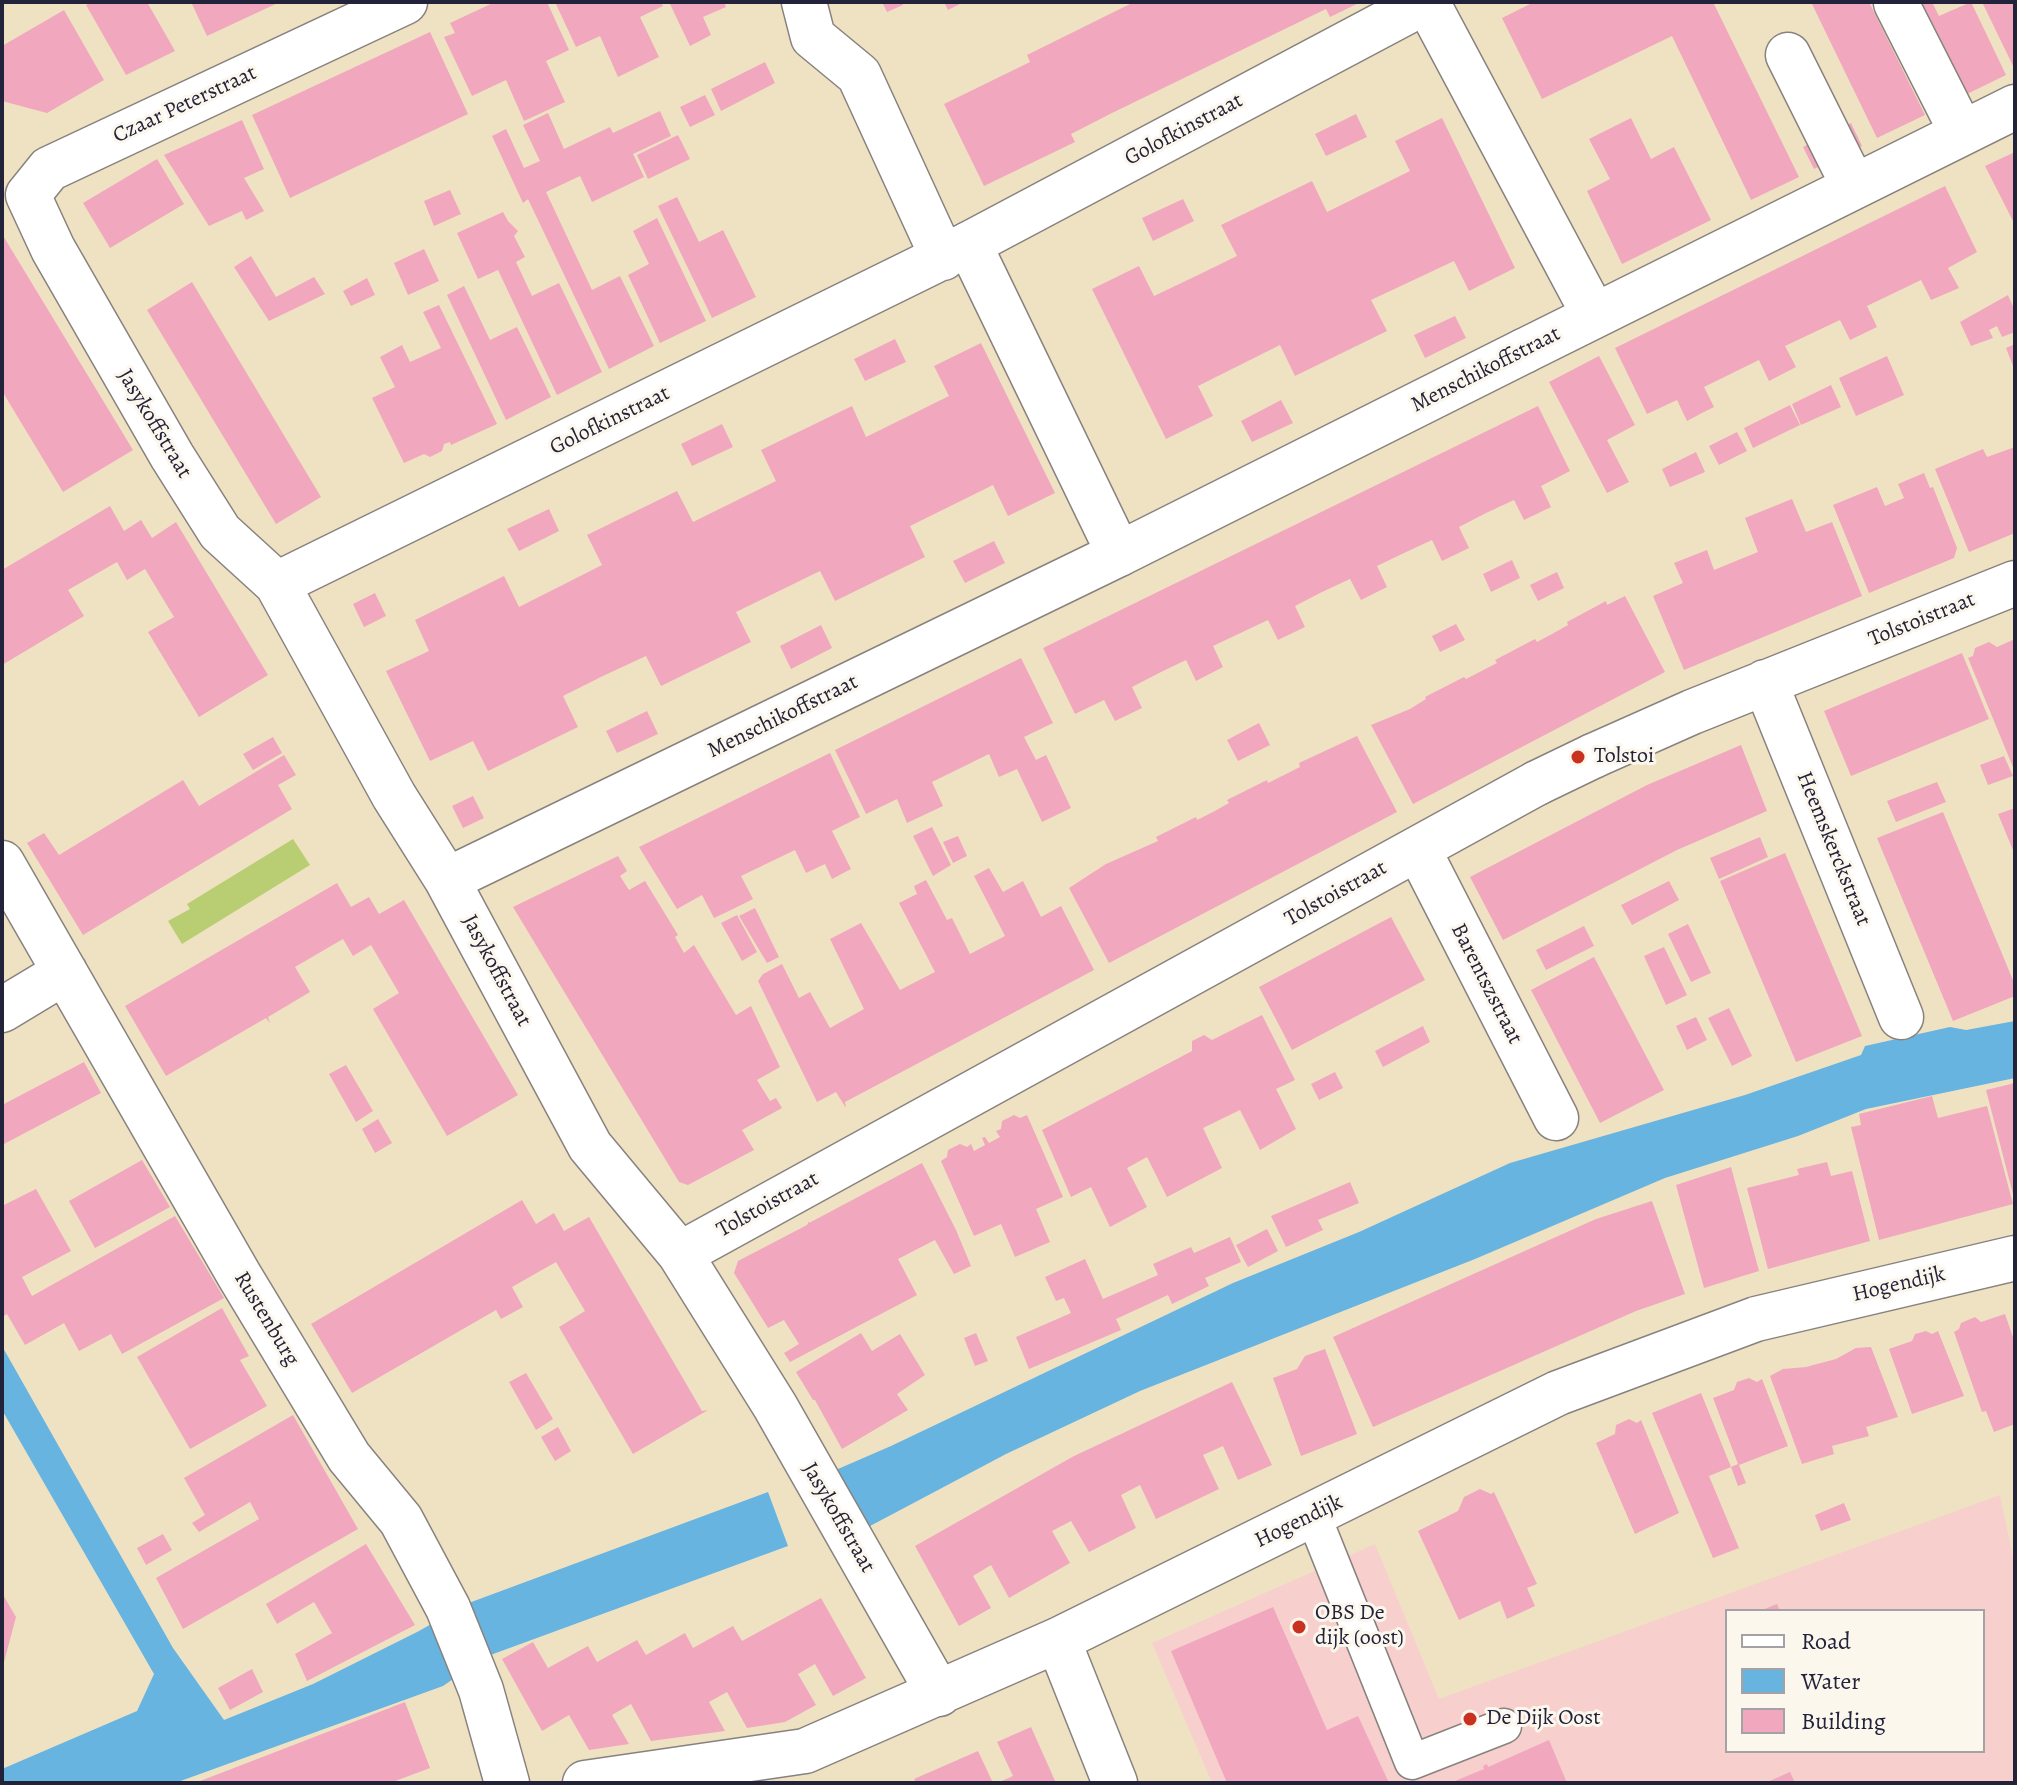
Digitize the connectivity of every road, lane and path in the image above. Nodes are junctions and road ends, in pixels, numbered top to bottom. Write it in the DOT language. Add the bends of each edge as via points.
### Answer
graph roads {
  1 [pos="405,2"];
  2 [pos="804,2"];
  3 [pos="1426,2"];
  4 [pos="1896,3"];
  5 [pos="1788,55"];
  6 [pos="2015,107"];
  7 [pos="1962,133"];
  8 [pos="1854,187"];
  9 [pos="53,249"];
  10 [pos="956,251"];
  11 [pos="1594,315"];
  12 [pos="1119,554"];
  13 [pos="2015,583"];
  14 [pos="277,584"];
  15 [pos="1765,682"];
  16 [pos="1418,849"];
  17 [pos="2,863"];
  18 [pos="447,880"];
  19 [pos="81,979"];
  20 [pos="2,1010"];
  21 [pos="1901,1017"];
  22 [pos="1556,1118"];
  23 [pos="680,1254"];
  24 [pos="2015,1258"];
  25 [pos="1313,1515"];
  26 [pos="1058,1640"];
  27 [pos="939,1694"];
  28 [pos="1504,1726"];
  29 [pos="507,1783"];
  30 [pos="585,1783"];
  31 [pos="1115,1783"];
  1 -- 9 [label="street, Czaar Peterstraat" via="49,169 28,195"];
  2 -- 10 [label="street" via="813,37 859,75"];
  3 -- 10 [label="street, Golofkinstraat"];
  3 -- 11 [label="street, Golofkinstraat"];
  4 -- 7 [label="street"];
  5 -- 8 [label="street"];
  6 -- 7 [label="street, Menschikoffstraat"];
  7 -- 8 [label="street, Menschikoffstraat"];
  8 -- 11 [label="street, Menschikoffstraat"];
  9 -- 14 [label="street, Jasykoffstraat" via="220,532"];
  10 -- 12 [label="street"];
  10 -- 14 [label="street, Golofkinstraat"];
  11 -- 12 [label="street, Menschikoffstraat"];
  12 -- 18 [label="street, Menschikoffstraat"];
  13 -- 15 [label="street, Tolstoistraat"];
  14 -- 18 [label="street, Jasykoffstraat" via="394,796"];
  15 -- 16 [label="street, Tolstoistraat" via="1593,756"];
  15 -- 21 [label="street, Heemskerckstraat"];
  16 -- 22 [label="street, Barentszstraat"];
  16 -- 23 [label="street, Tolstoistraat"];
  17 -- 19 [label="street, Rustenburg"];
  18 -- 23 [label="street, Jasykoffstraat" via="590,1146"];
  19 -- 20 [label="street"];
  19 -- 29 [label="street, Rustenburg" via="239,1275 349,1457 401,1520 448,1608 481,1690"];
  23 -- 27 [label="street, Jasykoffstraat" via="775,1406"];
  24 -- 25 [label="street, Hogendijk" via="1756,1319 1558,1393"];
  25 -- 26 [label="street, Hogendijk"];
  25 -- 28 [label="lane" via="1412,1762"];
  26 -- 27 [label="street, Hogendijk"];
  26 -- 31 [label="street"];
  27 -- 30 [label="street, Hogendijk" via="805,1751"];
}
